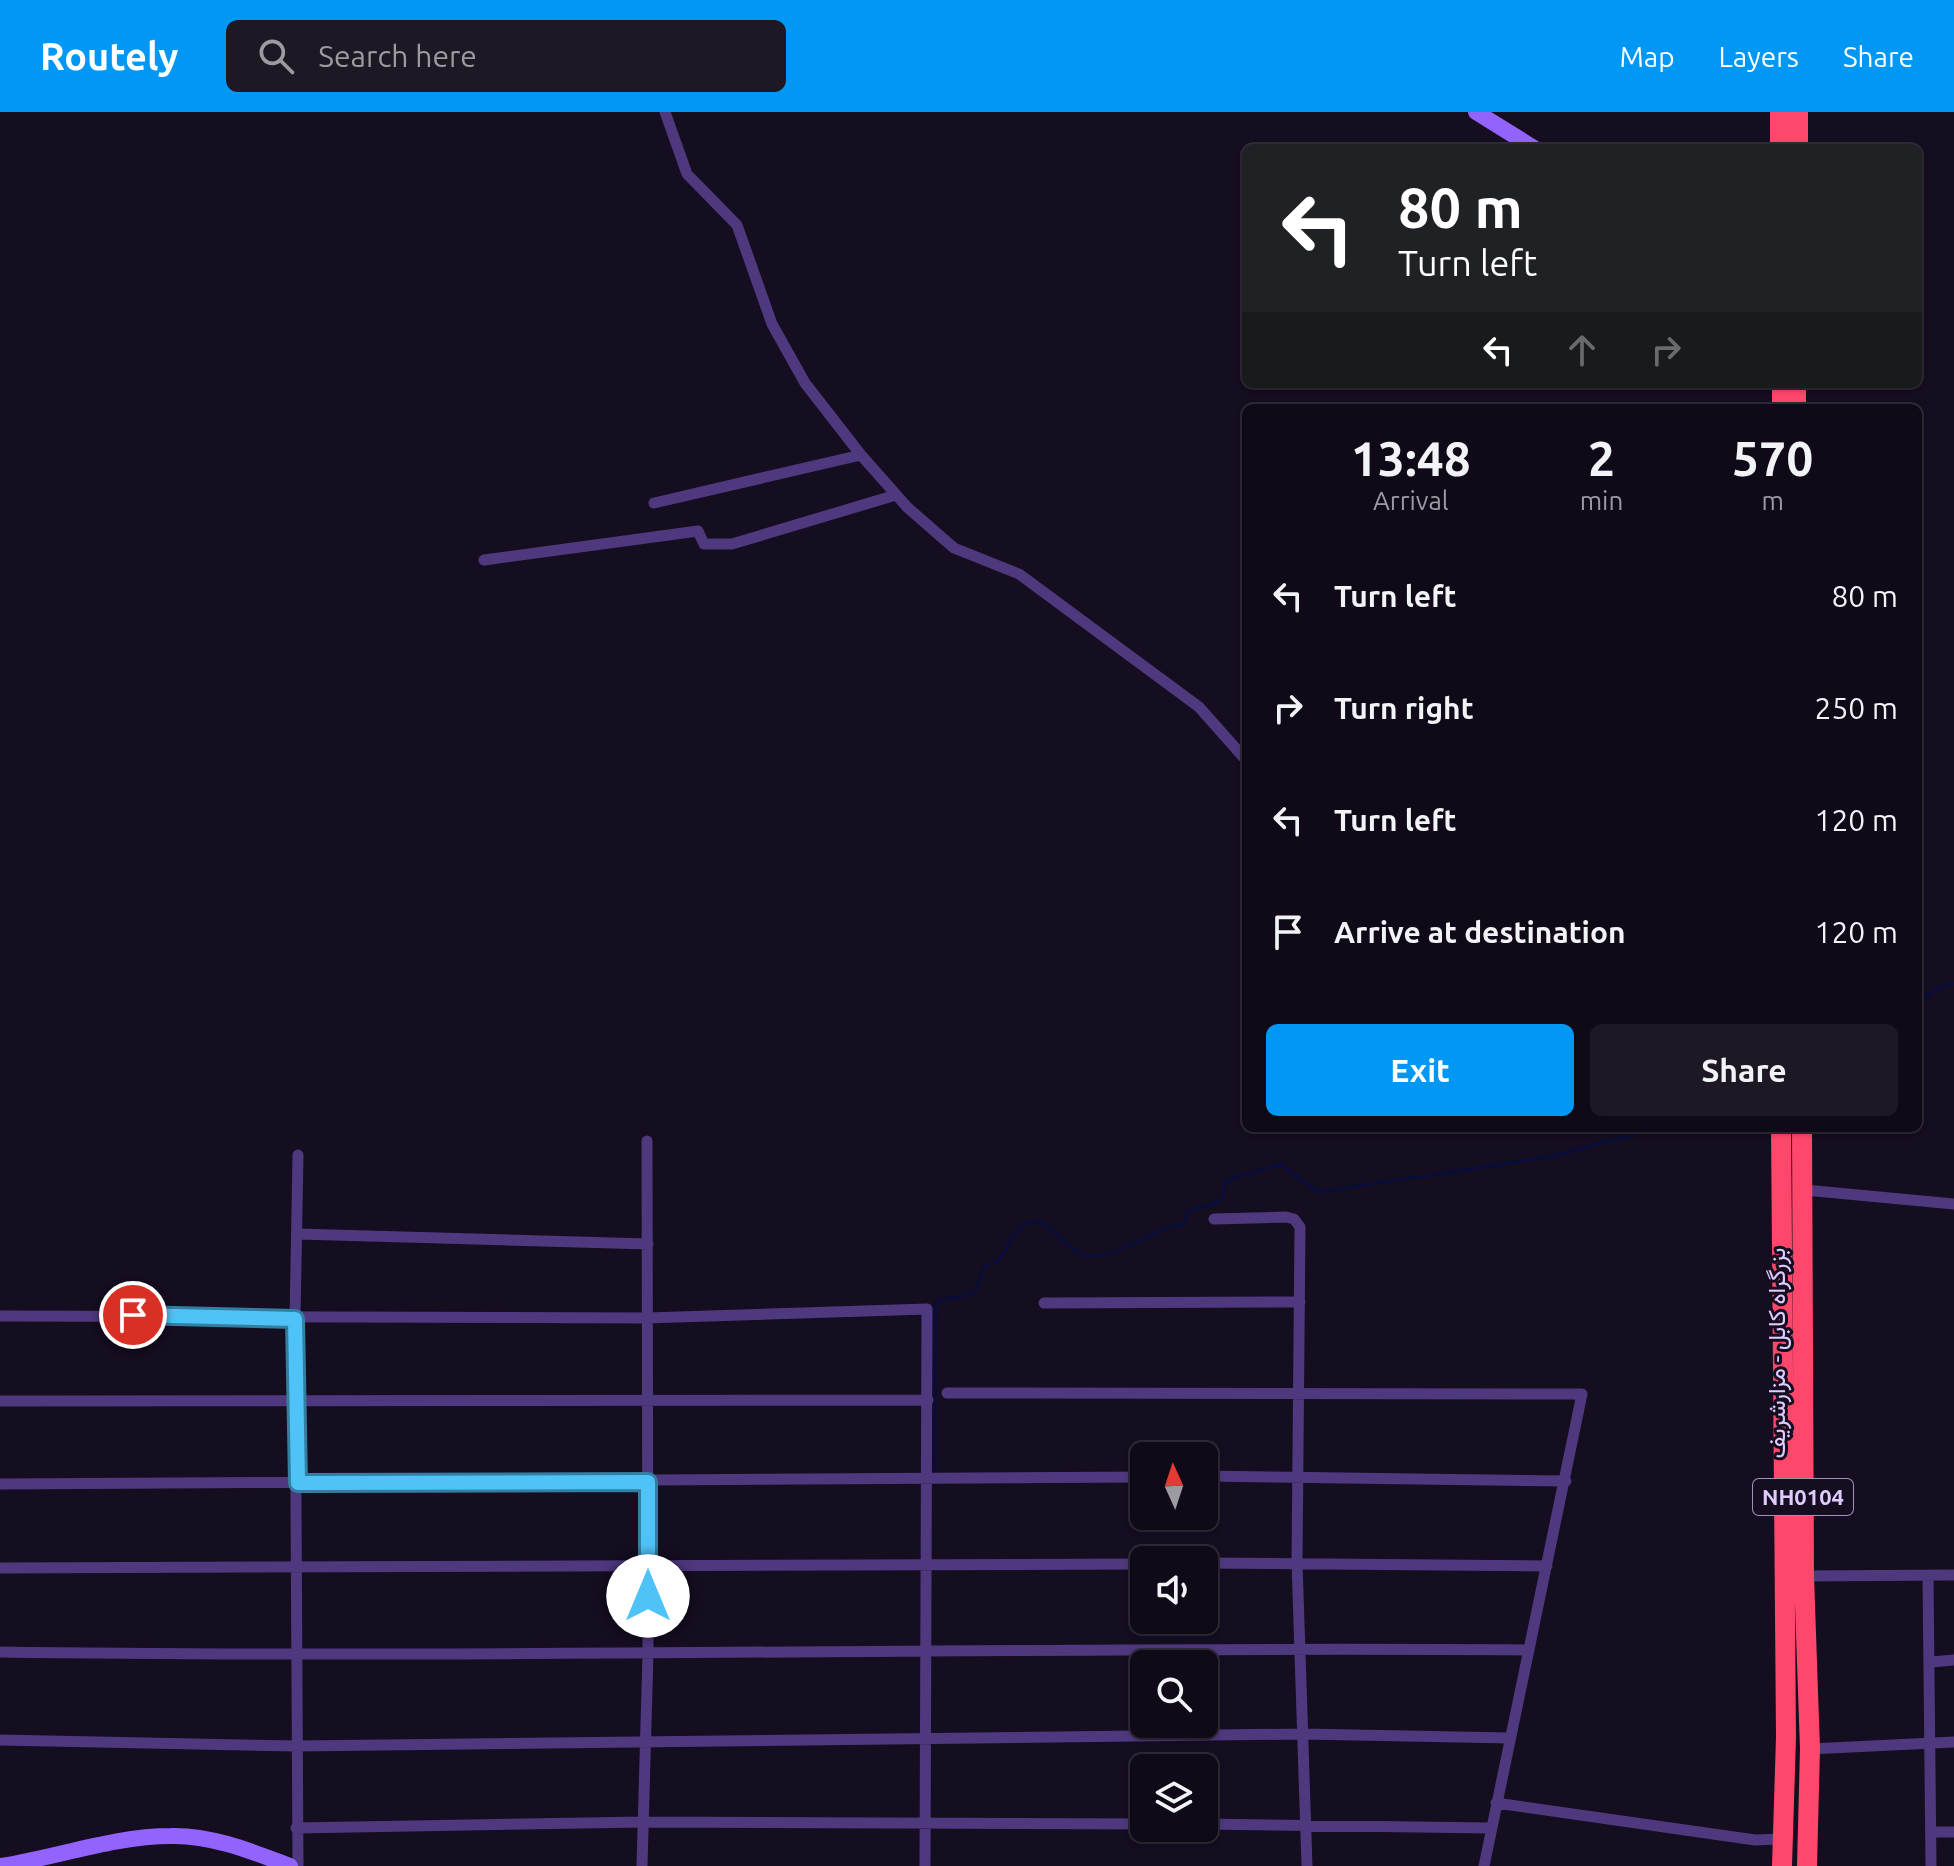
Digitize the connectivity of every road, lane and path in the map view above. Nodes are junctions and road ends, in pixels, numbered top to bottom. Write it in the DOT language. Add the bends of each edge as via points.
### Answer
graph roads {
  1 [pos="665,112"];
  2 [pos="1476,112"];
  3 [pos="1780,112"];
  4 [pos="1798,112"];
  5 [pos="1528,144"];
  6 [pos="1780,144"];
  7 [pos="1798,144"];
  8 [pos="861,455"];
  9 [pos="896,495"];
  10 [pos="654,503"];
  11 [pos="484,560"];
  12 [pos="1242,755"];
  13 [pos="1781,1132"];
  14 [pos="1802,1132"];
  15 [pos="647,1141"];
  16 [pos="298,1155"];
  17 [pos="1805,1190"];
  18 [pos="1954,1204"];
  19 [pos="1214,1219"];
  20 [pos="298,1234"];
  21 [pos="648,1244"];
  22 [pos="1300,1302"];
  23 [pos="1044,1303"];
  24 [pos="0,1316"];
  25 [pos="647,1318"];
  26 [pos="295,1319"];
  27 [pos="947,1393"];
  28 [pos="1300,1393"];
  29 [pos="647,1398"];
  30 [pos="296,1399"];
  31 [pos="928,1400"];
  32 [pos="0,1401"];
  33 [pos="1297,1475"];
  34 [pos="1218,1476"];
  35 [pos="1130,1477"];
  36 [pos="928,1481"];
  37 [pos="1566,1481"];
  38 [pos="648,1482"];
  39 [pos="298,1483"];
  40 [pos="0,1484"];
  41 [pos="1297,1562"];
  42 [pos="1218,1563"];
  43 [pos="1130,1564"];
  44 [pos="1547,1566"];
  45 [pos="929,1567"];
  46 [pos="0,1568"];
  47 [pos="296,1568"];
  48 [pos="647,1568"];
  49 [pos="1954,1575"];
  50 [pos="1804,1576"];
  51 [pos="1928,1576"];
  52 [pos="1301,1648"];
  53 [pos="1529,1650"];
  54 [pos="927,1651"];
  55 [pos="0,1652"];
  56 [pos="648,1653"];
  57 [pos="297,1656"];
  58 [pos="1954,1660"];
  59 [pos="1931,1662"];
  60 [pos="1303,1734"];
  61 [pos="928,1737"];
  62 [pos="1510,1738"];
  63 [pos="0,1740"];
  64 [pos="646,1741"];
  65 [pos="1954,1742"];
  66 [pos="1929,1744"];
  67 [pos="297,1746"];
  68 [pos="1810,1749"];
  69 [pos="1496,1803"];
  70 [pos="924,1821"];
  71 [pos="643,1822"];
  72 [pos="1130,1824"];
  73 [pos="1218,1824"];
  74 [pos="1306,1825"];
  75 [pos="296,1828"];
  76 [pos="1490,1828"];
  77 [pos="1931,1832"];
  78 [pos="1954,1832"];
  79 [pos="1782,1839"];
  80 [pos="1,1866"];
  81 [pos="290,1866"];
  82 [pos="298,1866"];
  83 [pos="642,1866"];
  84 [pos="925,1866"];
  85 [pos="1307,1866"];
  86 [pos="1484,1866"];
  87 [pos="1782,1866"];
  88 [pos="1807,1866"];
  89 [pos="1931,1866"];
  1 -- 8 [label="street" via="687,174 737,225 772,324 798,371"];
  2 -- 5 [label="street"];
  3 -- 6 [label="highway"];
  4 -- 7 [label="highway"];
  8 -- 9 [label="street"];
  8 -- 10 [label="street"];
  9 -- 11 [label="street" via="732,544 704,544 698,531"];
  9 -- 12 [label="street" via="954,548 1019,574 1199,707"];
  13 -- 79 [label="highway, بزرگراه کابل - مزارشریف / NH0104" via="1786,1737"];
  14 -- 17 [label="highway, بزرگراه کابل - مزارشریف / NH0104"];
  15 -- 21 [label="street"];
  16 -- 20 [label="street"];
  17 -- 18 [label="street"];
  17 -- 50 [label="highway, بزرگراه کابل - مزارشریف / NH0104"];
  19 -- 22 [label="street" via="1294,1219 1300,1227"];
  20 -- 21 [label="street"];
  20 -- 26 [label="street"];
  21 -- 25 [label="street"];
  22 -- 23 [label="street"];
  22 -- 28 [label="street"];
  24 -- 26 [label="street"];
  25 -- 26 [label="street"];
  25 -- 29 [label="street"];
  25 -- 31 [label="street" via="927,1309"];
  26 -- 30 [label="street"];
  27 -- 28 [label="street"];
  28 -- 33 [label="street"];
  28 -- 37 [label="street" via="1582,1394"];
  29 -- 30 [label="street"];
  29 -- 31 [label="street"];
  29 -- 38 [label="street"];
  30 -- 32 [label="street"];
  30 -- 39 [label="street"];
  31 -- 36 [label="street"];
  33 -- 34 [label="street"];
  33 -- 37 [label="street"];
  33 -- 41 [label="street"];
  35 -- 36 [label="street"];
  36 -- 38 [label="street"];
  36 -- 45 [label="street"];
  37 -- 44 [label="street"];
  38 -- 39 [label="street"];
  38 -- 48 [label="street"];
  39 -- 40 [label="street"];
  39 -- 47 [label="street"];
  41 -- 42 [label="street"];
  41 -- 44 [label="street"];
  41 -- 52 [label="street"];
  43 -- 45 [label="street"];
  44 -- 53 [label="street"];
  45 -- 48 [label="street"];
  45 -- 54 [label="street"];
  46 -- 47 [label="street"];
  47 -- 48 [label="street"];
  47 -- 57 [label="street"];
  48 -- 56 [label="street"];
  49 -- 51 [label="street"];
  50 -- 51 [label="street"];
  50 -- 68 [label="highway, بزرگراه کابل - مزارشریف / NH0104"];
  51 -- 59 [label="street"];
  52 -- 53 [label="street"];
  52 -- 54 [label="street"];
  52 -- 60 [label="street"];
  53 -- 62 [label="street"];
  54 -- 56 [label="street"];
  54 -- 61 [label="street"];
  55 -- 57 [label="street"];
  56 -- 57 [label="street"];
  56 -- 64 [label="street"];
  57 -- 67 [label="street"];
  58 -- 59 [label="street"];
  59 -- 66 [label="street"];
  60 -- 61 [label="street"];
  60 -- 62 [label="street"];
  60 -- 74 [label="street"];
  61 -- 64 [label="street"];
  61 -- 70 [label="street"];
  62 -- 69 [label="street"];
  63 -- 67 [label="street"];
  64 -- 67 [label="street"];
  64 -- 71 [label="street"];
  65 -- 66 [label="street"];
  66 -- 68 [label="street"];
  66 -- 77 [label="street"];
  67 -- 75 [label="street"];
  68 -- 88 [label="highway, بزرگراه کابل - مزارشریف / NH0104"];
  69 -- 76 [label="street"];
  69 -- 79 [label="street" via="1755,1840"];
  70 -- 71 [label="street"];
  70 -- 72 [label="street"];
  70 -- 84 [label="street"];
  71 -- 75 [label="street"];
  71 -- 83 [label="street"];
  73 -- 74 [label="street"];
  74 -- 76 [label="street"];
  74 -- 85 [label="street"];
  75 -- 82 [label="street"];
  76 -- 86 [label="street"];
  77 -- 78 [label="street"];
  77 -- 89 [label="street"];
  79 -- 87 [label="highway, بزرگراه کابل - مزارشریف / NH0104"];
  80 -- 81 [label="street" via="173,1835 231,1844"];
}
